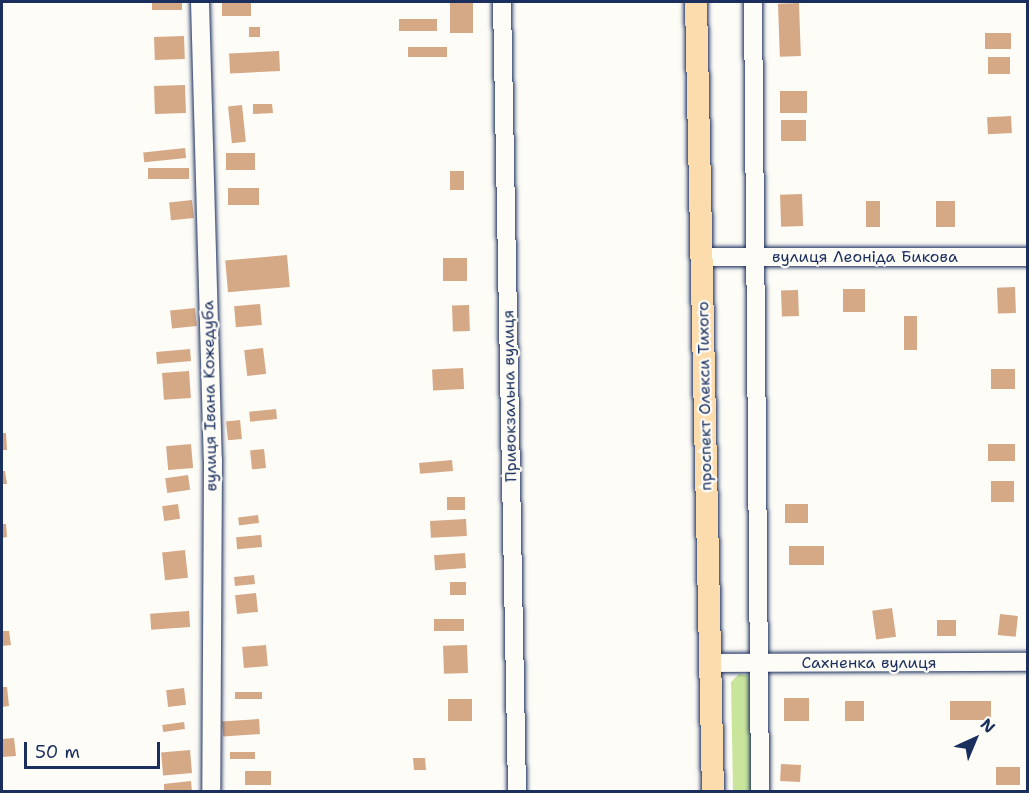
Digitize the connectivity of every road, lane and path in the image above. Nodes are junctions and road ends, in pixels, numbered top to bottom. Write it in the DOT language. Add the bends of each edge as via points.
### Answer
graph roads {
  1 [pos="200,2"];
  2 [pos="502,2"];
  3 [pos="696,2"];
  4 [pos="753,2"];
  5 [pos="702,257"];
  6 [pos="755,257"];
  7 [pos="1028,257"];
  8 [pos="710,663"];
  9 [pos="759,663"];
  10 [pos="1028,663"];
  11 [pos="211,792"];
  12 [pos="517,792"];
  13 [pos="713,792"];
  14 [pos="760,792"];
  1 -- 11 [label="street, вулиця Івана Кожедуба" via="213,459"];
  2 -- 12 [label="street, Привокзальна вулиця"];
  3 -- 5 [label="main road, проспект Олекси Тихого"];
  4 -- 6 [label="street"];
  5 -- 6 [label="street, вулиця Леоніда Бикова"];
  5 -- 8 [label="main road, проспект Олекси Тихого"];
  6 -- 7 [label="street, вулиця Леоніда Бикова"];
  6 -- 9 [label="street"];
  8 -- 9 [label="street, Сахненка вулиця"];
  8 -- 13 [label="main road, проспект Олекси Тихого"];
  9 -- 10 [label="street, Сахненка вулиця"];
  9 -- 14 [label="street"];
}
